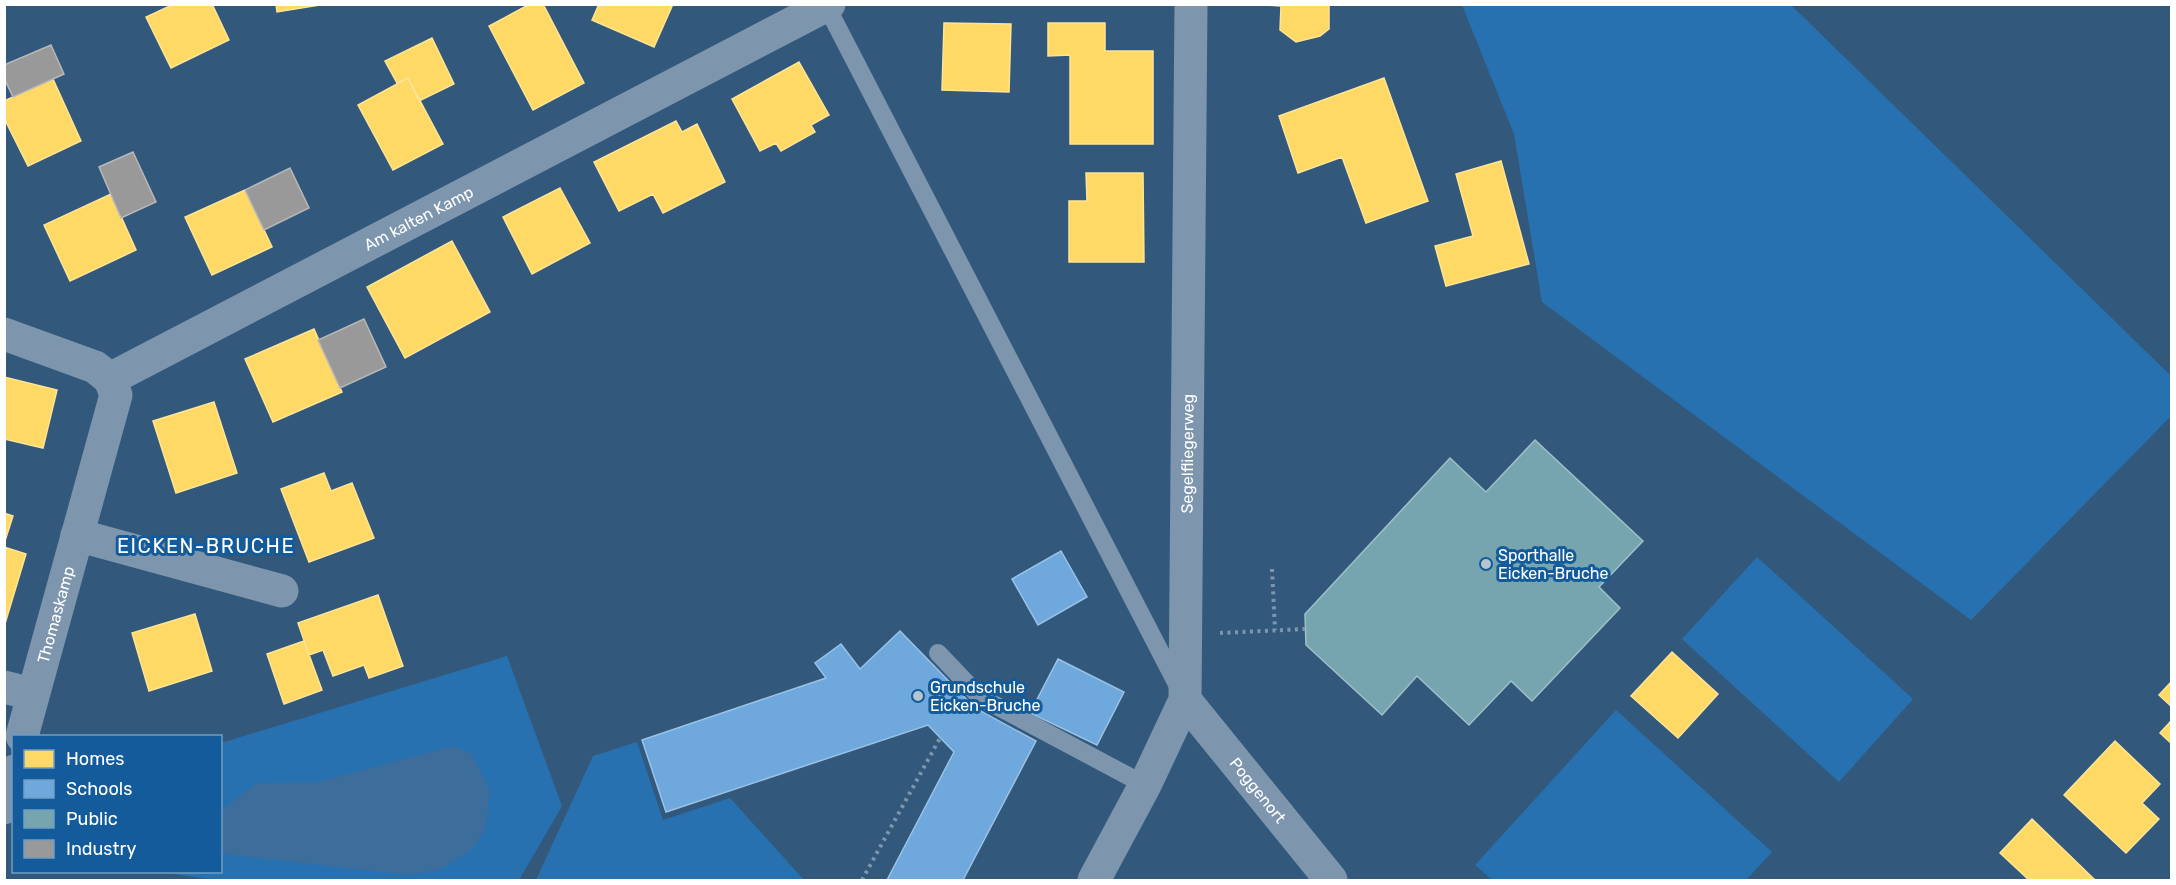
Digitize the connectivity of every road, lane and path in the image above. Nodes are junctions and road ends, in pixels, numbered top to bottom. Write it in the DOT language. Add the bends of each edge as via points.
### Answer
graph roads {
  1 [pos="1191,4"];
  2 [pos="828,6"];
  3 [pos="4,334"];
  4 [pos="110,379"];
  5 [pos="77,535"];
  6 [pos="1272,569"];
  7 [pos="282,591"];
  8 [pos="1305,629"];
  9 [pos="1275,630"];
  10 [pos="1186,635"];
  11 [pos="938,653"];
  12 [pos="18,691"];
  13 [pos="1185,700"];
  14 [pos="22,735"];
  15 [pos="940,738"];
  16 [pos="12,778"];
  17 [pos="1145,785"];
  18 [pos="4,808"];
  19 [pos="862,880"];
  20 [pos="1094,880"];
  21 [pos="1331,880"];
  1 -- 10 [label="street, Segelfliegerweg"];
  2 -- 4 [label="street, Am kalten Kamp"];
  2 -- 13 [label="lane"];
  3 -- 4 [label="street" via="95,367"];
  4 -- 5 [label="street, Thomaskamp" via="116,395"];
  5 -- 7 [label="street"];
  5 -- 12 [label="street, Thomaskamp"];
  6 -- 9 [label="path"];
  8 -- 9 [label="path"];
  9 -- 10 [label="path"];
  10 -- 13 [label="street, Segelfliegerweg"];
  11 -- 17 [label="lane" via="980,697"];
  12 -- 14 [label="street, Thomaskamp"];
  13 -- 17 [label="street, Segelfliegerweg"];
  13 -- 21 [label="street, Poggenort"];
  15 -- 19 [label="path"];
  16 -- 18 [label="street"];
  17 -- 20 [label="street, Segelfliegerweg"];
}
